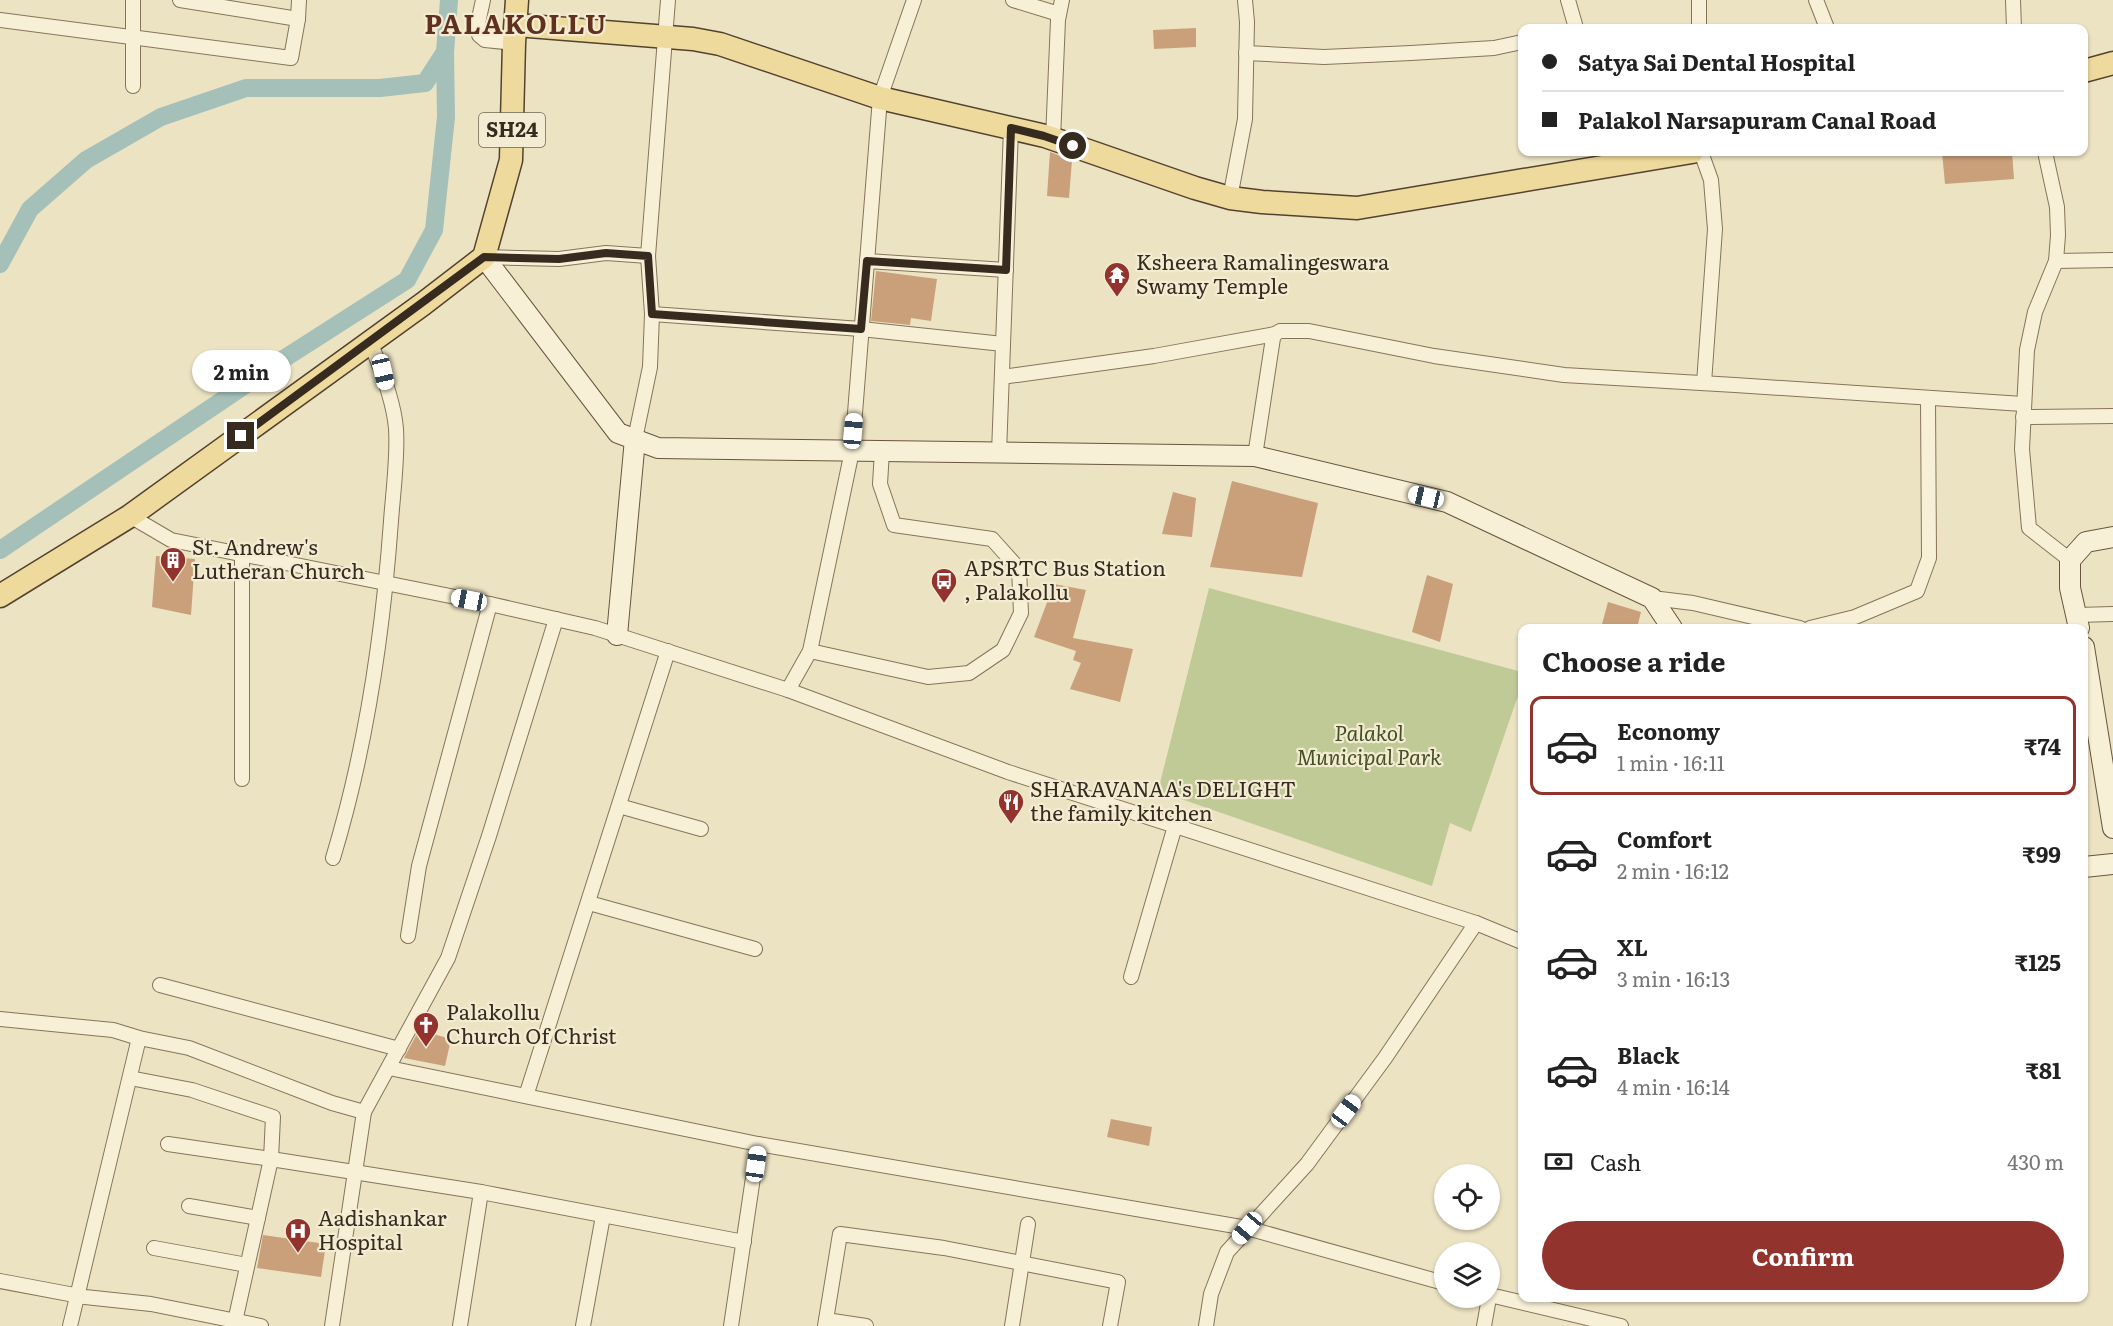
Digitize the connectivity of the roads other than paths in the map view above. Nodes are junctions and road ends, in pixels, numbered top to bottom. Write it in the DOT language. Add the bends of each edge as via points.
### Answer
graph roads {
  1 [pos="133,0"];
  2 [pos="180,0"];
  3 [pos="299,0"];
  4 [pos="483,0"];
  5 [pos="517,0"];
  6 [pos="668,0"];
  7 [pos="914,0"];
  8 [pos="1013,0"];
  9 [pos="1062,0"];
  10 [pos="1245,0"];
  11 [pos="1568,0"];
  12 [pos="1699,0"];
  13 [pos="1816,0"];
  14 [pos="2013,0"];
  15 [pos="1059,14"];
  16 [pos="298,19"];
  17 [pos="0,20"];
  18 [pos="1575,24"];
  19 [pos="1698,24"];
  20 [pos="1825,24"];
  21 [pos="2014,24"];
  22 [pos="515,34"];
  23 [pos="663,37"];
  24 [pos="134,39"];
  25 [pos="1518,43"];
  26 [pos="1246,53"];
  27 [pos="2113,63"];
  28 [pos="2088,70"];
  29 [pos="133,86"];
  30 [pos="880,98"];
  31 [pos="1011,128"];
  32 [pos="1053,139"];
  33 [pos="1643,156"];
  34 [pos="1702,156"];
  35 [pos="2046,156"];
  36 [pos="1607,159"];
  37 [pos="1230,198"];
  38 [pos="648,256"];
  39 [pos="484,257"];
  40 [pos="2113,260"];
  41 [pos="867,261"];
  42 [pos="2056,261"];
  43 [pos="1006,270"];
  44 [pos="652,314"];
  45 [pos="861,329"];
  46 [pos="1275,334"];
  47 [pos="370,342"];
  48 [pos="1003,344"];
  49 [pos="1002,377"];
  50 [pos="1704,383"];
  51 [pos="1928,399"];
  52 [pos="2023,411"];
  53 [pos="2113,416"];
  54 [pos="634,439"];
  55 [pos="852,451"];
  56 [pos="882,451"];
  57 [pos="999,453"];
  58 [pos="1255,456"];
  59 [pos="130,516"];
  60 [pos="2113,537"];
  61 [pos="242,554"];
  62 [pos="2070,560"];
  63 [pos="387,584"];
  64 [pos="0,596"];
  65 [pos="1652,597"];
  66 [pos="490,604"];
  67 [pos="2113,614"];
  68 [pos="556,619"];
  69 [pos="2078,622"];
  70 [pos="1669,624"];
  71 [pos="1783,624"];
  72 [pos="1826,624"];
  73 [pos="617,635"];
  74 [pos="668,651"];
  75 [pos="810,651"];
  76 [pos="2088,670"];
  77 [pos="788,690"];
  78 [pos="242,779"];
  79 [pos="2111,801"];
  80 [pos="619,806"];
  81 [pos="1175,826"];
  82 [pos="2113,828"];
  83 [pos="701,829"];
  84 [pos="333,858"];
  85 [pos="2113,864"];
  86 [pos="2088,867"];
  87 [pos="589,903"];
  88 [pos="1476,923"];
  89 [pos="408,936"];
  90 [pos="1518,940"];
  91 [pos="755,949"];
  92 [pos="1131,977"];
  93 [pos="160,985"];
  94 [pos="0,1019"];
  95 [pos="139,1038"];
  96 [pos="399,1049"];
  97 [pos="389,1068"];
  98 [pos="130,1078"];
  99 [pos="526,1096"];
  100 [pos="364,1112"];
  101 [pos="168,1144"];
  102 [pos="758,1144"];
  103 [pos="271,1159"];
  104 [pos="355,1171"];
  105 [pos="481,1192"];
  106 [pos="189,1206"];
  107 [pos="603,1216"];
  108 [pos="258,1218"];
  109 [pos="1028,1224"];
  110 [pos="1247,1228"];
  111 [pos="744,1242"];
  112 [pos="154,1248"];
  113 [pos="1021,1263"];
  114 [pos="247,1265"];
  115 [pos="1434,1280"];
  116 [pos="0,1281"];
  117 [pos="79,1296"];
  118 [pos="1500,1298"];
  119 [pos="1487,1308"];
  120 [pos="234,1323"];
  121 [pos="825,1323"];
  122 [pos="70,1326"];
  123 [pos="261,1326"];
  124 [pos="332,1326"];
  125 [pos="460,1326"];
  126 [pos="583,1326"];
  127 [pos="731,1326"];
  128 [pos="866,1326"];
  129 [pos="1012,1326"];
  130 [pos="1110,1326"];
  131 [pos="1206,1326"];
  132 [pos="1484,1326"];
  133 [pos="1621,1326"];
  1 -- 24 [label="street"];
  2 -- 16 [label="street"];
  3 -- 16 [label="street"];
  4 -- 22 [label="street" via="479,35 485,40"];
  5 -- 22 [label="main road, SH24"];
  6 -- 23 [label="street"];
  7 -- 30 [label="street"];
  8 -- 15 [label="street"];
  9 -- 15 [label="street"];
  10 -- 26 [label="street"];
  11 -- 18 [label="street"];
  12 -- 19 [label="street"];
  13 -- 20 [label="street"];
  14 -- 21 [label="street"];
  15 -- 32 [label="street"];
  16 -- 24 [label="street" via="291,58"];
  17 -- 24 [label="street"];
  22 -- 23 [label="main road"];
  22 -- 39 [label="main road, SH24" via="512,160"];
  23 -- 30 [label="main road" via="720,44"];
  23 -- 38 [label="street"];
  24 -- 29 [label="street"];
  25 -- 26 [label="street" via="1494,48 1357,56"];
  26 -- 37 [label="street" via="1245,119"];
  27 -- 28 [label="main road"];
  30 -- 31 [label="main road"];
  30 -- 41 [label="street"];
  31 -- 32 [label="main road"];
  31 -- 43 [label="street"];
  32 -- 37 [label="main road"];
  33 -- 36 [label="main road"];
  34 -- 50 [label="street" via="1712,187 1715,229"];
  35 -- 42 [label="street" via="2057,207"];
  36 -- 37 [label="main road" via="1357,208"];
  38 -- 39 [label="street" via="606,253 559,259"];
  38 -- 44 [label="street"];
  39 -- 47 [label="main road"];
  39 -- 54 [label="street" via="618,433"];
  40 -- 42 [label="street"];
  41 -- 43 [label="street"];
  41 -- 45 [label="street"];
  42 -- 52 [label="street" via="2033,321"];
  43 -- 48 [label="street"];
  44 -- 45 [label="street"];
  44 -- 54 [label="street" via="650,367"];
  45 -- 48 [label="street"];
  45 -- 55 [label="street"];
  46 -- 49 [label="street"];
  46 -- 50 [label="street" via="1309,331 1434,356 1564,375"];
  46 -- 58 [label="street"];
  47 -- 59 [label="main road"];
  47 -- 63 [label="street" via="383,372 396,429"];
  48 -- 49 [label="street"];
  49 -- 57 [label="street"];
  50 -- 51 [label="street"];
  51 -- 52 [label="street"];
  51 -- 72 [label="street" via="1929,558 1917,591 1855,617"];
  52 -- 53 [label="street"];
  52 -- 62 [label="street" via="2029,528"];
  54 -- 55 [label="street" via="658,448"];
  54 -- 73 [label="street"];
  55 -- 56 [label="street"];
  55 -- 75 [label="street"];
  56 -- 57 [label="street"];
  56 -- 75 [label="street" via="879,484 894,525 992,539 1019,569 1021,613 1003,650 969,673 928,677"];
  57 -- 58 [label="street"];
  58 -- 65 [label="street" via="1447,502"];
  59 -- 61 [label="street" via="171,540"];
  59 -- 64 [label="main road"];
  60 -- 62 [label="street" via="2086,542"];
  61 -- 63 [label="street"];
  61 -- 78 [label="street"];
  62 -- 69 [label="street" via="2070,588"];
  63 -- 66 [label="street"];
  63 -- 84 [label="street" via="367,713"];
  65 -- 70 [label="street"];
  65 -- 71 [label="street"];
  66 -- 68 [label="street"];
  66 -- 89 [label="street" via="419,866"];
  67 -- 69 [label="street"];
  68 -- 73 [label="street"];
  68 -- 96 [label="street" via="448,958"];
  73 -- 74 [label="street"];
  74 -- 77 [label="street"];
  74 -- 80 [label="street"];
  75 -- 77 [label="street"];
  76 -- 79 [label="street"];
  77 -- 81 [label="street" via="1008,772"];
  79 -- 82 [label="street"];
  80 -- 83 [label="street"];
  80 -- 87 [label="street"];
  81 -- 88 [label="street"];
  81 -- 92 [label="street"];
  85 -- 86 [label="street"];
  87 -- 91 [label="street"];
  87 -- 99 [label="street"];
  88 -- 90 [label="street"];
  88 -- 110 [label="street" via="1385,1058 1307,1164"];
  93 -- 96 [label="street"];
  94 -- 95 [label="street" via="113,1030"];
  95 -- 98 [label="street"];
  95 -- 100 [label="street" via="189,1048"];
  96 -- 97 [label="street"];
  97 -- 99 [label="street"];
  97 -- 100 [label="street"];
  98 -- 103 [label="street" via="192,1090 273,1117"];
  98 -- 117 [label="street"];
  99 -- 102 [label="street"];
  100 -- 104 [label="street"];
  101 -- 103 [label="street"];
  102 -- 110 [label="street"];
  102 -- 111 [label="street"];
  103 -- 104 [label="street"];
  103 -- 108 [label="street"];
  104 -- 105 [label="street"];
  104 -- 124 [label="street"];
  105 -- 107 [label="street"];
  105 -- 125 [label="street"];
  106 -- 108 [label="street"];
  107 -- 111 [label="street"];
  107 -- 126 [label="street"];
  108 -- 114 [label="street"];
  109 -- 113 [label="street"];
  110 -- 115 [label="street"];
  110 -- 131 [label="street" via="1227,1252 1211,1294"];
  111 -- 127 [label="street"];
  112 -- 114 [label="street"];
  113 -- 121 [label="street" via="840,1234"];
  113 -- 129 [label="street"];
  113 -- 130 [label="street" via="1118,1282"];
  114 -- 120 [label="street"];
  116 -- 117 [label="street"];
  117 -- 120 [label="street" via="151,1304"];
  117 -- 122 [label="street"];
  118 -- 133 [label="street"];
  119 -- 132 [label="street"];
  120 -- 123 [label="street"];
  121 -- 128 [label="street"];
}
